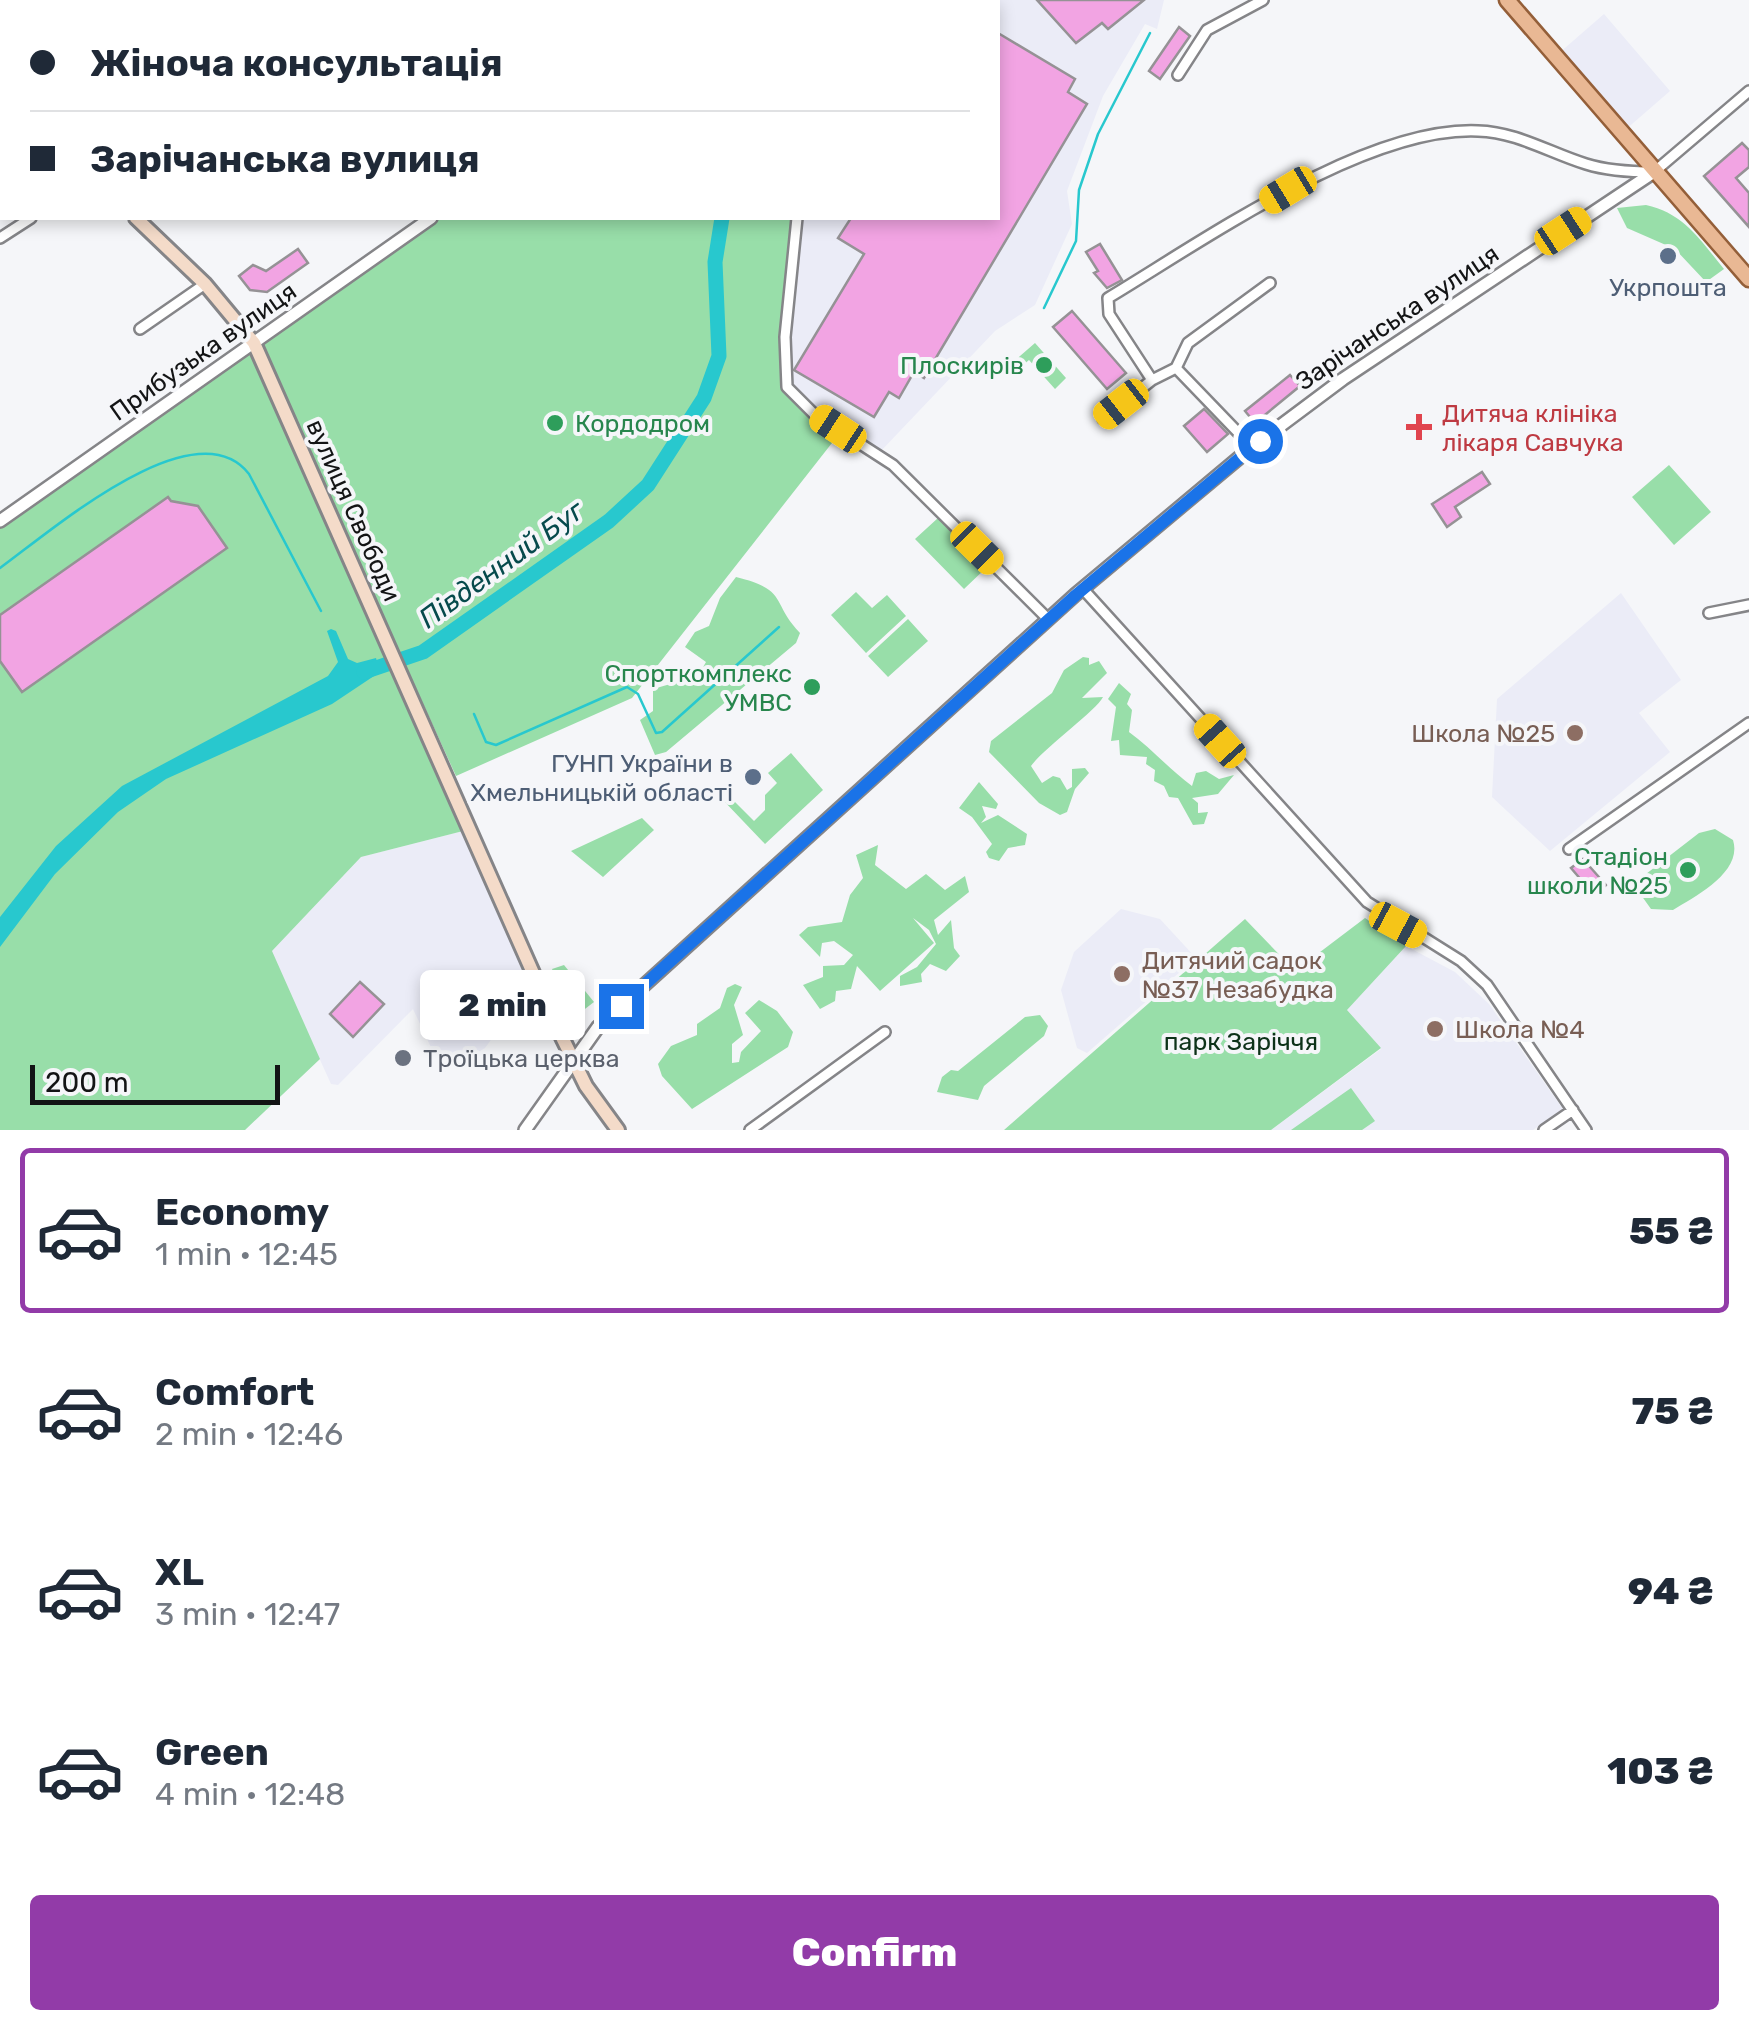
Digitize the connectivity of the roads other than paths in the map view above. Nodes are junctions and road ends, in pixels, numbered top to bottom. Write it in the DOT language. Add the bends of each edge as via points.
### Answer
graph roads {
  1 [pos="1263,0"];
  2 [pos="1506,0"];
  3 [pos="1178,75"];
  4 [pos="1749,91"];
  5 [pos="1654,172"];
  6 [pos="27,220"];
  7 [pos="138,220"];
  8 [pos="429,220"];
  9 [pos="796,220"];
  10 [pos="0,238"];
  11 [pos="1748,278"];
  12 [pos="1270,283"];
  13 [pos="205,284"];
  14 [pos="140,329"];
  15 [pos="254,343"];
  16 [pos="1176,368"];
  17 [pos="1152,380"];
  18 [pos="1103,419"];
  19 [pos="1252,447"];
  20 [pos="0,521"];
  21 [pos="1082,589"];
  22 [pos="1749,605"];
  23 [pos="1709,614"];
  24 [pos="1048,620"];
  25 [pos="1749,723"];
  26 [pos="1569,848"];
  27 [pos="885,1032"];
  28 [pos="572,1058"];
  29 [pos="1572,1110"];
  30 [pos="524,1130"];
  31 [pos="622,1130"];
  32 [pos="750,1130"];
  33 [pos="1544,1130"];
  34 [pos="1586,1130"];
  1 -- 3 [label="street" via="1207,30"];
  2 -- 5 [label="main road"];
  4 -- 5 [label="street"];
  5 -- 11 [label="main road"];
  5 -- 17 [label="street" via="1588,165 1516,137 1478,131 1440,134 1349,161 1108,298 1108,314"];
  5 -- 19 [label="street, Зарічанська вулиця" via="1343,378"];
  6 -- 10 [label="street"];
  7 -- 13 [label="main road, вулиця Свободи"];
  8 -- 15 [label="street, Прибузька вулиця"];
  9 -- 24 [label="street" via="787,387 814,414 892,465"];
  12 -- 16 [label="street" via="1188,343"];
  13 -- 14 [label="street"];
  13 -- 15 [label="main road, вулиця Свободи"];
  15 -- 20 [label="street, Прибузька вулиця"];
  15 -- 28 [label="main road, вулиця Свободи"];
  16 -- 17 [label="street"];
  16 -- 19 [label="street"];
  17 -- 18 [label="street"];
  19 -- 21 [label="street, Зарічанська вулиця"];
  21 -- 24 [label="street, Зарічанська вулиця"];
  21 -- 29 [label="street" via="1367,902 1487,985"];
  22 -- 23 [label="street"];
  24 -- 28 [label="street, Зарічанська вулиця" via="598,1027"];
  25 -- 26 [label="street"];
  27 -- 32 [label="street"];
  28 -- 30 [label="street, Зарічанська вулиця"];
  28 -- 31 [label="main road, вулиця Свободи"];
  29 -- 33 [label="street"];
  29 -- 34 [label="street"];
}
